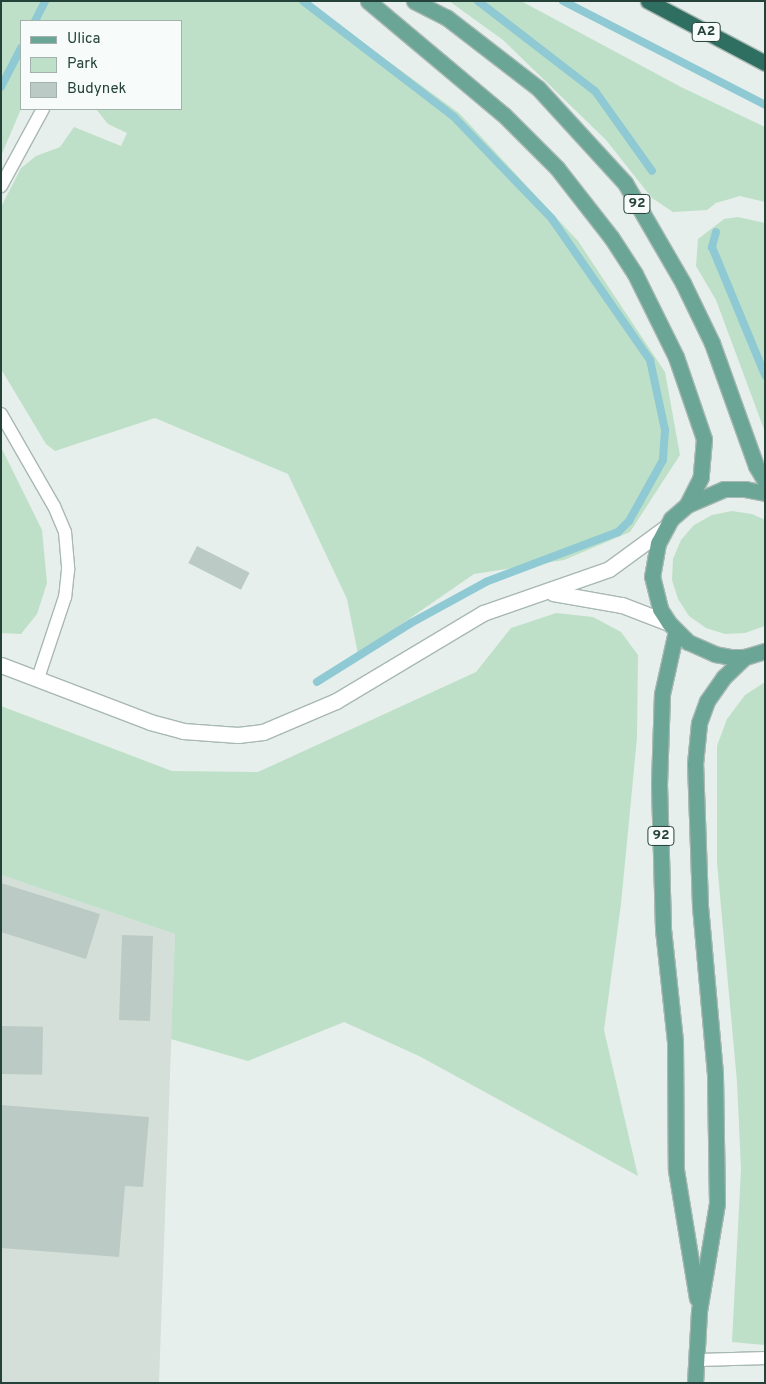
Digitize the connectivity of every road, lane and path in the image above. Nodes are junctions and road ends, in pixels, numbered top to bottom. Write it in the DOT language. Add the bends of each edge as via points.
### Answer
graph roads {
  1 [pos="368,1"];
  2 [pos="414,1"];
  3 [pos="648,1"];
  4 [pos="765,63"];
  5 [pos="42,110"];
  6 [pos="1,186"];
  7 [pos="1,414"];
  8 [pos="765,481"];
  9 [pos="765,493"];
  10 [pos="687,505"];
  11 [pos="665,528"];
  12 [pos="549,592"];
  13 [pos="673,627"];
  14 [pos="765,651"];
  15 [pos="744,657"];
  16 [pos="1,665"];
  17 [pos="38,678"];
  18 [pos="699,1312"];
  19 [pos="765,1358"];
  20 [pos="696,1360"];
  21 [pos="695,1383"];
  1 -- 10 [label="main road, 92" via="504,115 557,168 611,237 635,274 676,357 704,440 701,476"];
  2 -- 8 [label="main road, 92" via="446,17 538,88 625,183 683,283 712,343 756,466"];
  3 -- 4 [label="highway, A2"];
  5 -- 6 [label="lane"];
  7 -- 17 [label="lane" via="50,498 65,532 68,570 65,597"];
  9 -- 10 [label="main road, 92" via="745,489 724,490"];
  10 -- 11 [label="main road, 92"];
  11 -- 12 [label="street" via="609,568"];
  11 -- 13 [label="main road, 92" via="653,559 652,576 660,609"];
  12 -- 13 [label="street" via="622,605"];
  12 -- 17 [label="street" via="484,613 336,701 263,732 238,735 183,731 150,722"];
  13 -- 15 [label="main road, 92" via="700,649"];
  13 -- 18 [label="main road, 92" via="662,694 659,784 663,919 675,1042 676,1170"];
  14 -- 15 [label="main road, 92"];
  15 -- 18 [label="main road, 92" via="707,700 699,723 695,764 700,906 715,1074 717,1203"];
  16 -- 17 [label="street"];
  18 -- 20 [label="main road, 92"];
  19 -- 20 [label="lane"];
  20 -- 21 [label="main road, 92"];
}
